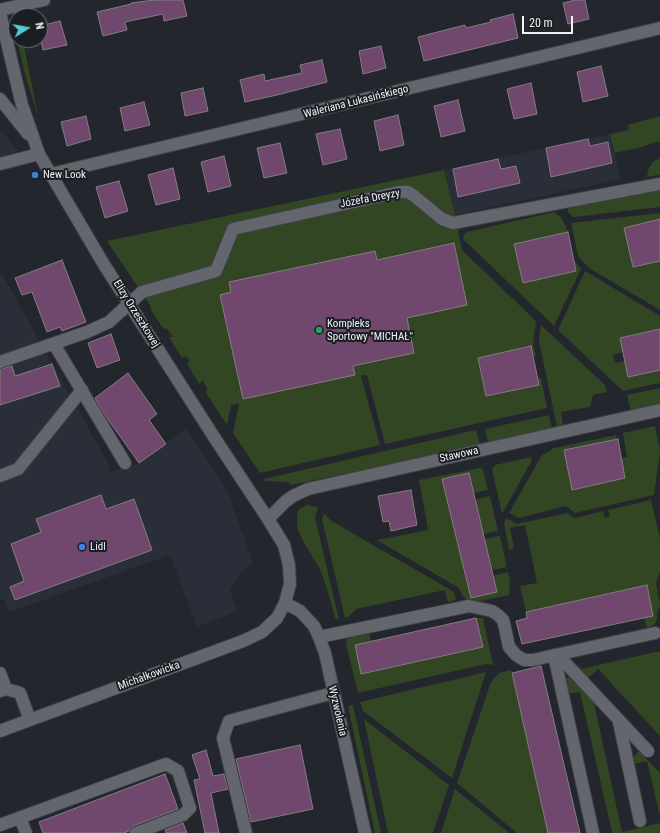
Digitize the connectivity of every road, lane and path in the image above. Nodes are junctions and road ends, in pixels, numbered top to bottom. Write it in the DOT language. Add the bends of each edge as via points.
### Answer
graph roads {
  1 [pos="44,0"];
  2 [pos="0,12"];
  3 [pos="660,28"];
  4 [pos="0,99"];
  5 [pos="34,141"];
  6 [pos="39,154"];
  7 [pos="0,164"];
  8 [pos="51,174"];
  9 [pos="660,184"];
  10 [pos="130,304"];
  11 [pos="54,344"];
  12 [pos="0,362"];
  13 [pos="82,390"];
  14 [pos="660,410"];
  15 [pos="126,463"];
  16 [pos="0,476"];
  17 [pos="268,519"];
  18 [pos="285,603"];
  19 [pos="655,633"];
  20 [pos="319,637"];
  21 [pos="556,655"];
  22 [pos="0,673"];
  23 [pos="3,690"];
  24 [pos="333,693"];
  25 [pos="30,720"];
  26 [pos="619,720"];
  27 [pos="0,731"];
  28 [pos="648,752"];
  29 [pos="20,818"];
  30 [pos="640,821"];
  31 [pos="0,826"];
  32 [pos="157,829"];
  33 [pos="26,833"];
  34 [pos="136,833"];
  35 [pos="246,833"];
  36 [pos="365,833"];
  37 [pos="593,833"];
  1 -- 2 [label="street"];
  2 -- 5 [label="street, Elizy Orzeszkowej" via="22,105"];
  3 -- 8 [label="street, Waleriana Łukasińskiego"];
  4 -- 5 [label="street"];
  5 -- 6 [label="street, Elizy Orzeszkowej"];
  6 -- 7 [label="street"];
  6 -- 8 [label="street, Elizy Orzeszkowej"];
  8 -- 10 [label="street, Elizy Orzeszkowej"];
  9 -- 10 [label="street, Józefa Dreyzy" via="453,223 442,219 414,195 399,192 233,229 216,271 142,292"];
  10 -- 11 [label="street, Józefa Dreyzy" via="109,322"];
  10 -- 17 [label="street, Elizy Orzeszkowej"];
  11 -- 12 [label="street, Józefa Dreyzy"];
  11 -- 13 [label="street"];
  13 -- 15 [label="street"];
  13 -- 16 [label="street" via="18,470"];
  14 -- 17 [label="street, Stawowa" via="308,489 286,501"];
  17 -- 18 [label="street, Elizy Orzeszkowej" via="284,545 289,565 290,584"];
  18 -- 20 [label="street, Wyzwolenia" via="300,611 314,626"];
  18 -- 25 [label="street, Michałkowicka" via="277,618 262,632 243,641"];
  19 -- 21 [label="street"];
  20 -- 21 [label="street" via="469,606 492,611 498,615 505,628 509,647 524,660"];
  20 -- 24 [label="street, Wyzwolenia"];
  21 -- 26 [label="street"];
  21 -- 37 [label="street"];
  22 -- 23 [label="street"];
  23 -- 25 [label="street" via="20,693"];
  24 -- 35 [label="street" via="229,720 223,738"];
  24 -- 36 [label="street, Wyzwolenia"];
  25 -- 27 [label="street, Michałkowicka"];
  26 -- 28 [label="street"];
  26 -- 30 [label="street"];
  29 -- 31 [label="street"];
  29 -- 32 [label="street" via="166,764 178,771 190,808 183,815"];
  29 -- 33 [label="street"];
  32 -- 34 [label="street"];
}
